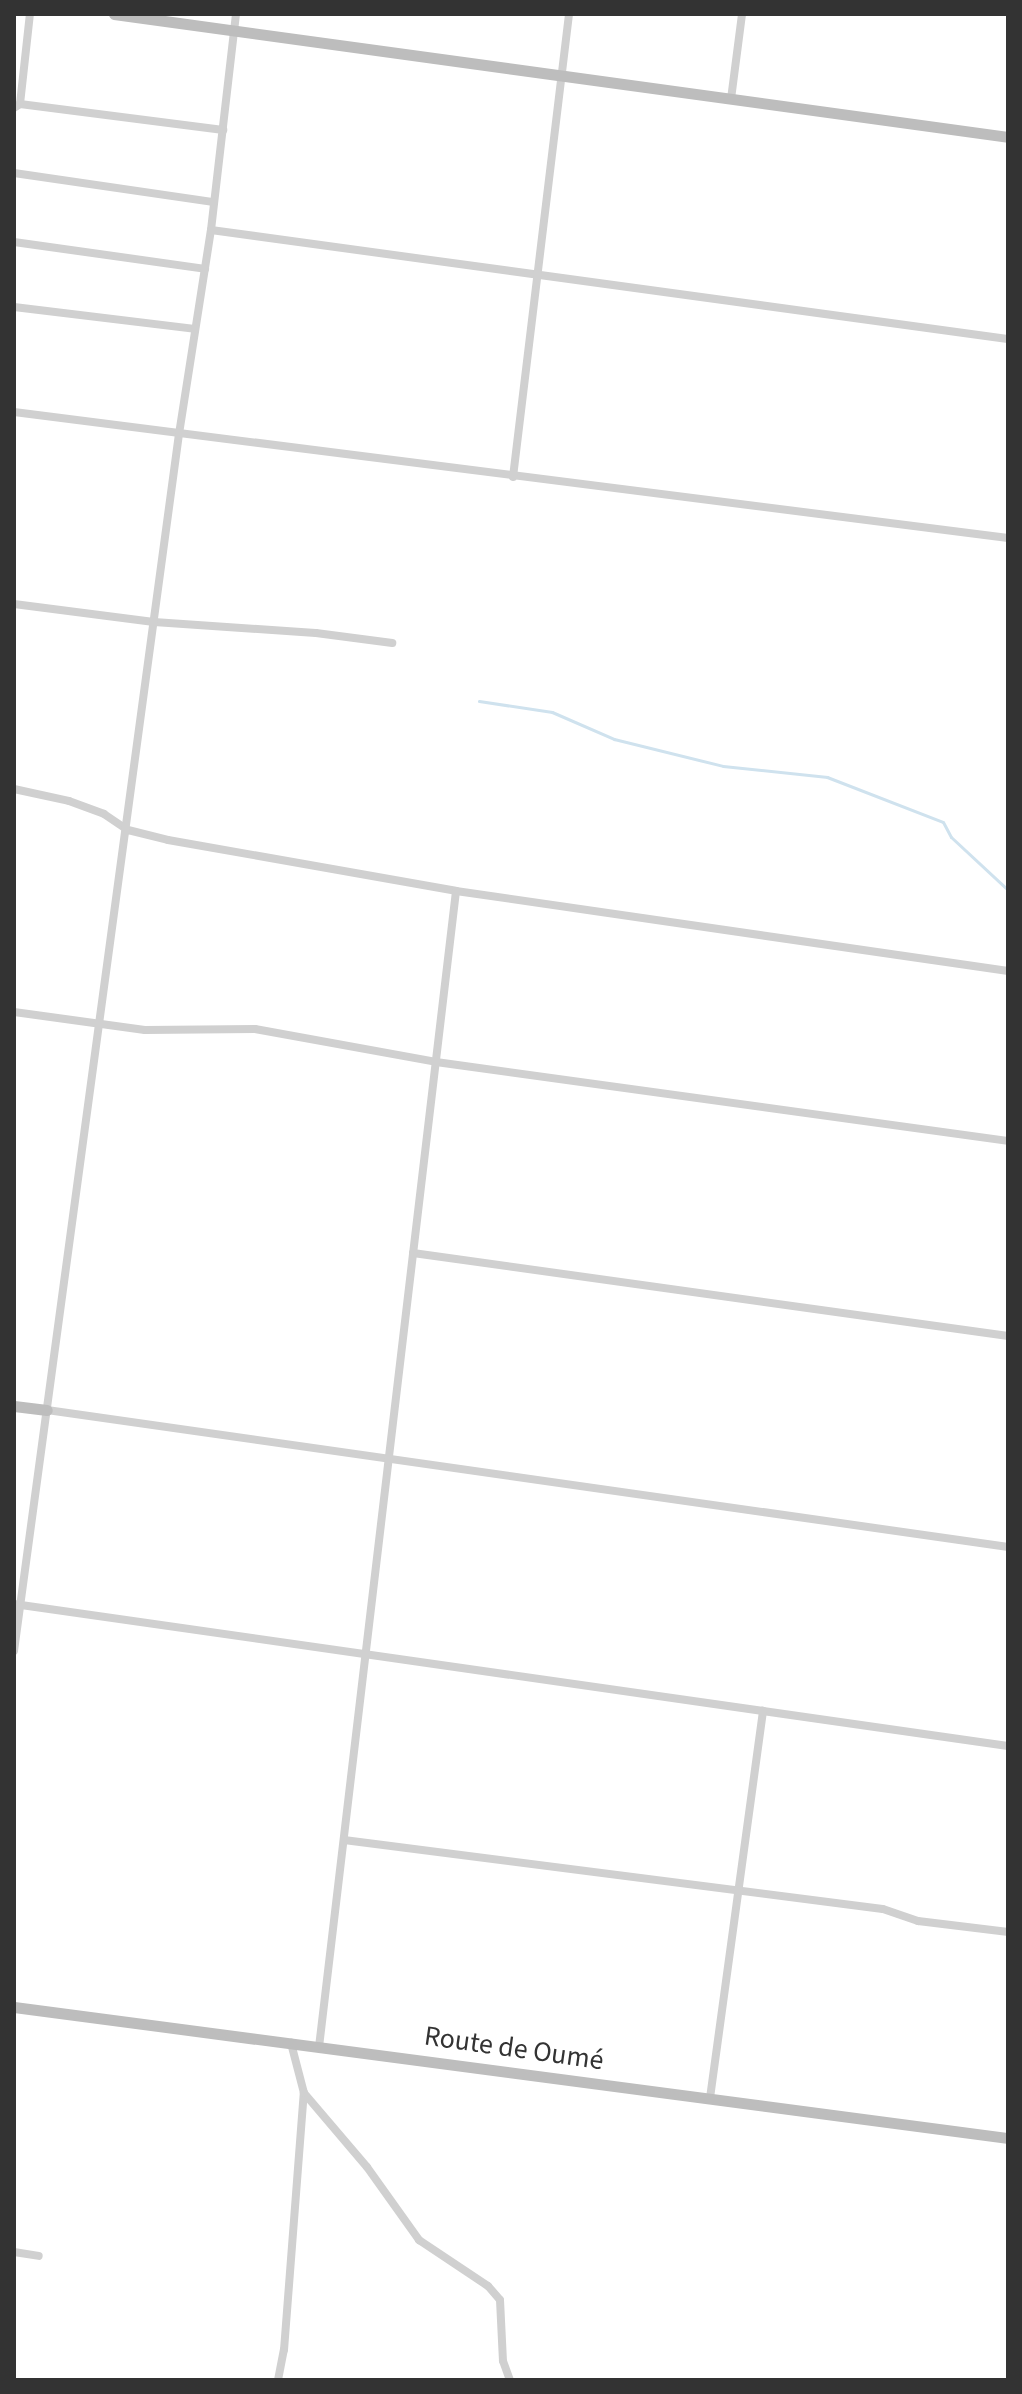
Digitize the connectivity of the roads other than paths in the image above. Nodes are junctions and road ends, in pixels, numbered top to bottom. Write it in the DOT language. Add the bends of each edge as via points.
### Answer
graph roads {
  1 [pos="30,14"];
  2 [pos="114,14"];
  3 [pos="236,14"];
  4 [pos="569,14"];
  5 [pos="742,14"];
  6 [pos="234,31"];
  7 [pos="562,77"];
  8 [pos="731,99"];
  9 [pos="17,106"];
  10 [pos="223,130"];
  11 [pos="1008,137"];
  12 [pos="14,173"];
  13 [pos="214,202"];
  14 [pos="211,230"];
  15 [pos="14,242"];
  16 [pos="205,269"];
  17 [pos="538,274"];
  18 [pos="14,307"];
  19 [pos="195,329"];
  20 [pos="1008,339"];
  21 [pos="14,412"];
  22 [pos="179,434"];
  23 [pos="513,477"];
  24 [pos="1008,538"];
  25 [pos="14,604"];
  26 [pos="154,622"];
  27 [pos="392,643"];
  28 [pos="14,789"];
  29 [pos="128,830"];
  30 [pos="456,891"];
  31 [pos="1008,971"];
  32 [pos="14,1012"];
  33 [pos="100,1025"];
  34 [pos="436,1062"];
  35 [pos="1008,1141"];
  36 [pos="413,1253"];
  37 [pos="1008,1336"];
  38 [pos="14,1406"];
  39 [pos="47,1410"];
  40 [pos="389,1459"];
  41 [pos="1008,1547"];
  42 [pos="17,1605"];
  43 [pos="14,1651"];
  44 [pos="366,1654"];
  45 [pos="763,1711"];
  46 [pos="1008,1746"];
  47 [pos="344,1840"];
  48 [pos="738,1890"];
  49 [pos="1008,1932"];
  50 [pos="14,2007"];
  51 [pos="291,2043"];
  52 [pos="319,2047"];
  53 [pos="304,2093"];
  54 [pos="710,2098"];
  55 [pos="1008,2138"];
  56 [pos="14,2252"];
  57 [pos="39,2256"];
  58 [pos="278,2380"];
  59 [pos="510,2380"];
  1 -- 9 [label="street"];
  2 -- 6 [label="street"];
  3 -- 6 [label="street"];
  4 -- 7 [label="street"];
  5 -- 8 [label="street"];
  6 -- 7 [label="street"];
  6 -- 10 [label="street"];
  7 -- 8 [label="street"];
  7 -- 17 [label="street"];
  8 -- 11 [label="street"];
  9 -- 10 [label="street"];
  10 -- 13 [label="street"];
  12 -- 13 [label="street"];
  13 -- 14 [label="street"];
  14 -- 16 [label="street"];
  14 -- 17 [label="street"];
  15 -- 16 [label="street"];
  16 -- 19 [label="street"];
  17 -- 20 [label="street"];
  17 -- 23 [label="street"];
  18 -- 19 [label="street"];
  19 -- 22 [label="street"];
  21 -- 22 [label="street"];
  22 -- 23 [label="street"];
  22 -- 26 [label="street"];
  23 -- 24 [label="street"];
  25 -- 26 [label="street"];
  26 -- 27 [label="street"];
  26 -- 29 [label="street"];
  28 -- 29 [label="street" via="69,801"];
  29 -- 30 [label="street"];
  29 -- 33 [label="street"];
  30 -- 31 [label="street"];
  30 -- 34 [label="street"];
  32 -- 33 [label="street"];
  33 -- 34 [label="street" via="255,1029"];
  33 -- 39 [label="street"];
  34 -- 35 [label="street"];
  34 -- 36 [label="street"];
  36 -- 37 [label="street"];
  36 -- 40 [label="street"];
  38 -- 39 [label="street"];
  39 -- 40 [label="street"];
  39 -- 42 [label="street"];
  40 -- 41 [label="street"];
  40 -- 44 [label="street"];
  42 -- 43 [label="street"];
  42 -- 44 [label="street"];
  44 -- 45 [label="street"];
  44 -- 47 [label="street"];
  45 -- 46 [label="street"];
  45 -- 48 [label="street"];
  47 -- 48 [label="street"];
  47 -- 52 [label="street"];
  48 -- 49 [label="street"];
  48 -- 54 [label="street"];
  50 -- 51 [label="street, Route de Oumé"];
  51 -- 52 [label="street, Route de Oumé"];
  51 -- 53 [label="street"];
  52 -- 54 [label="street, Route de Oumé"];
  53 -- 58 [label="street"];
  53 -- 59 [label="street" via="393,2200 419,2240 488,2286 500,2300 503,2361"];
  54 -- 55 [label="street, Route de Oumé"];
  56 -- 57 [label="street"];
}
